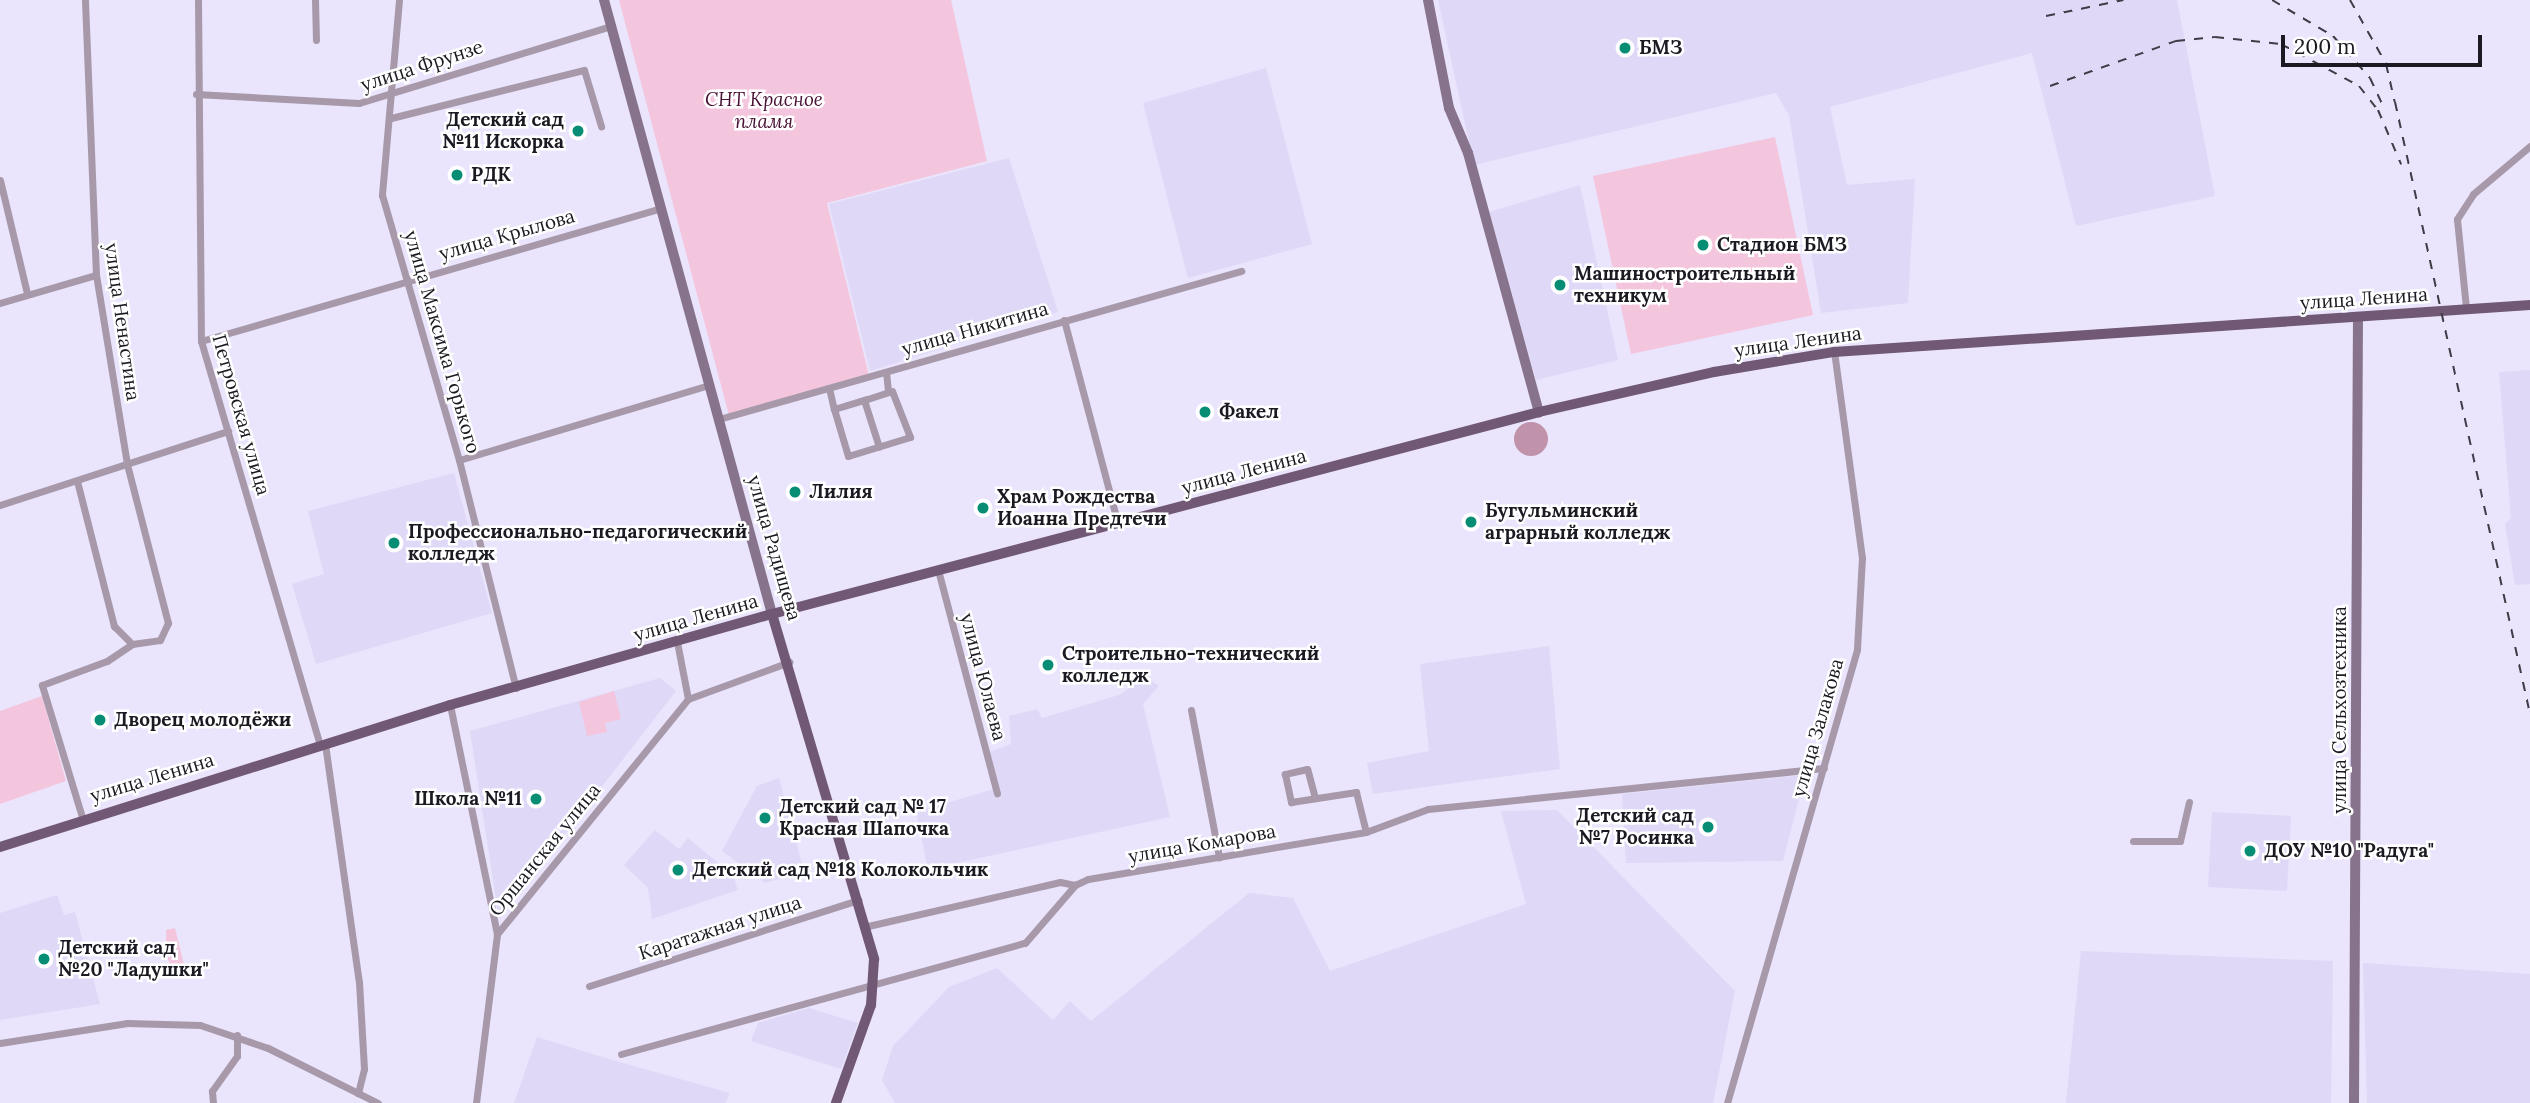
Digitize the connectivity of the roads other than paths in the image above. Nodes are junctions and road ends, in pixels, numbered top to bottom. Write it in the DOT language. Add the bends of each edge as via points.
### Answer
graph roads {
  1 [pos="85,0"];
  2 [pos="198,0"];
  3 [pos="315,0"];
  4 [pos="399,0"];
  5 [pos="604,0"];
  6 [pos="1428,0"];
  7 [pos="611,26"];
  8 [pos="316,40"];
  9 [pos="394,88"];
  10 [pos="196,94"];
  11 [pos="391,118"];
  12 [pos="601,125"];
  13 [pos="2530,146"];
  14 [pos="0,180"];
  15 [pos="661,208"];
  16 [pos="1241,271"];
  17 [pos="96,275"];
  18 [pos="409,279"];
  19 [pos="27,293"];
  20 [pos="0,303"];
  21 [pos="2530,305"];
  22 [pos="2466,308"];
  23 [pos="2358,317"];
  24 [pos="1064,320"];
  25 [pos="201,341"];
  26 [pos="1834,352"];
  27 [pos="886,372"];
  28 [pos="709,385"];
  29 [pos="829,388"];
  30 [pos="892,391"];
  31 [pos="864,400"];
  32 [pos="834,409"];
  33 [pos="1539,412"];
  34 [pos="719,419"];
  35 [pos="228,431"];
  36 [pos="879,447"];
  37 [pos="459,460"];
  38 [pos="127,464"];
  39 [pos="77,481"];
  40 [pos="0,505"];
  41 [pos="1118,524"];
  42 [pos="938,570"];
  43 [pos="772,614"];
  44 [pos="677,642"];
  45 [pos="132,644"];
  46 [pos="791,662"];
  47 [pos="516,688"];
  48 [pos="688,699"];
  49 [pos="450,705"];
  50 [pos="1191,710"];
  51 [pos="323,745"];
  52 [pos="1824,768"];
  53 [pos="997,793"];
  54 [pos="1315,798"];
  55 [pos="2189,802"];
  56 [pos="82,817"];
  57 [pos="1366,832"];
  58 [pos="2133,841"];
  59 [pos="0,847"];
  60 [pos="1219,857"];
  61 [pos="1075,885"];
  62 [pos="861,900"];
  63 [pos="868,926"];
  64 [pos="497,934"];
  65 [pos="876,981"];
  66 [pos="589,986"];
  67 [pos="237,1035"];
  68 [pos="0,1044"];
  69 [pos="621,1054"];
  70 [pos="358,1093"];
  71 [pos="214,1103"];
  72 [pos="378,1103"];
  73 [pos="476,1103"];
  74 [pos="836,1103"];
  75 [pos="1727,1103"];
  76 [pos="2354,1103"];
  1 -- 17 [label="street, улица Ненастина"];
  2 -- 10 [label="street, Петровская улица"];
  3 -- 8 [label="street"];
  4 -- 9 [label="street, улица Максима Горького"];
  5 -- 7 [label="street, улица Радищева"];
  6 -- 33 [label="street" via="1450,108 1468,153"];
  7 -- 9 [label="street, улица Фрунзе"];
  7 -- 15 [label="street, улица Радищева"];
  9 -- 10 [label="street, улица Фрунзе" via="359,103"];
  9 -- 11 [label="street, улица Максима Горького"];
  10 -- 25 [label="street, Петровская улица"];
  11 -- 12 [label="street" via="584,70"];
  11 -- 18 [label="street, улица Максима Горького" via="382,195"];
  13 -- 22 [label="street" via="2462,207 2456,243"];
  14 -- 19 [label="street"];
  15 -- 18 [label="street, улица Крылова"];
  15 -- 28 [label="street, улица Радищева"];
  16 -- 24 [label="street, улица Никитина"];
  17 -- 19 [label="street"];
  17 -- 38 [label="street, улица Ненастина"];
  18 -- 25 [label="street, улица Крылова"];
  18 -- 37 [label="street, улица Максима Горького"];
  19 -- 20 [label="street"];
  21 -- 22 [label="main road, улица Ленина"];
  22 -- 23 [label="main road, улица Ленина"];
  23 -- 26 [label="main road, улица Ленина"];
  23 -- 76 [label="street, улица Сельхозтехника"];
  24 -- 27 [label="street, улица Никитина"];
  24 -- 41 [label="street"];
  25 -- 35 [label="street, Петровская улица"];
  26 -- 33 [label="main road, улица Ленина"];
  26 -- 52 [label="street, улица Залакова" via="1862,558 1857,649"];
  27 -- 29 [label="street, улица Никитина"];
  27 -- 30 [label="street"];
  28 -- 34 [label="street, улица Радищева"];
  28 -- 37 [label="street"];
  29 -- 32 [label="street"];
  29 -- 34 [label="street, улица Никитина"];
  30 -- 31 [label="street"];
  30 -- 36 [label="street" via="910,437"];
  31 -- 32 [label="street"];
  31 -- 36 [label="street"];
  32 -- 36 [label="street" via="848,456"];
  33 -- 41 [label="main road, улица Ленина"];
  34 -- 43 [label="street, улица Радищева"];
  35 -- 38 [label="street"];
  35 -- 51 [label="street, Петровская улица"];
  37 -- 47 [label="street, улица Максима Горького"];
  38 -- 39 [label="street"];
  38 -- 45 [label="street, улица Ненастина" via="167,614 160,640"];
  39 -- 40 [label="street"];
  39 -- 45 [label="street" via="114,626"];
  41 -- 42 [label="main road, улица Ленина"];
  42 -- 43 [label="main road, улица Ленина"];
  42 -- 53 [label="street, улица Юлаева"];
  43 -- 44 [label="main road, улица Ленина"];
  43 -- 46 [label="main road, улица Радищева"];
  44 -- 47 [label="main road, улица Ленина"];
  44 -- 48 [label="street"];
  45 -- 56 [label="street" via="107,661 42,685"];
  46 -- 48 [label="street"];
  46 -- 62 [label="main road, улица Радищева"];
  47 -- 49 [label="main road, улица Ленина"];
  48 -- 64 [label="street, Оршанская улица"];
  49 -- 51 [label="main road, улица Ленина"];
  49 -- 64 [label="street"];
  50 -- 60 [label="street"];
  51 -- 56 [label="main road, улица Ленина"];
  51 -- 70 [label="street, Петровская улица" via="359,982 364,1069"];
  52 -- 57 [label="street, улица Комарова" via="1428,809"];
  52 -- 75 [label="street, улица Залакова"];
  54 -- 54 [label="street" via="1291,802 1285,774 1307,769"];
  54 -- 57 [label="street" via="1356,792"];
  55 -- 58 [label="street" via="2180,841"];
  56 -- 59 [label="main road, улица Ленина"];
  57 -- 60 [label="street, улица Комарова"];
  60 -- 61 [label="street, улица Комарова"];
  61 -- 63 [label="street, улица Комарова" via="1060,882"];
  61 -- 65 [label="street" via="1025,943"];
  62 -- 63 [label="main road, улица Радищева"];
  62 -- 66 [label="street, Каратажная улица"];
  63 -- 65 [label="main road, улица Радищева"];
  64 -- 73 [label="street, Оршанская улица"];
  65 -- 69 [label="street"];
  65 -- 74 [label="main road, улица Радищева"];
  67 -- 68 [label="street" via="200,1025 127,1023"];
  67 -- 70 [label="street"];
  67 -- 71 [label="street" via="237,1056 212,1091"];
  70 -- 72 [label="street"];
}
